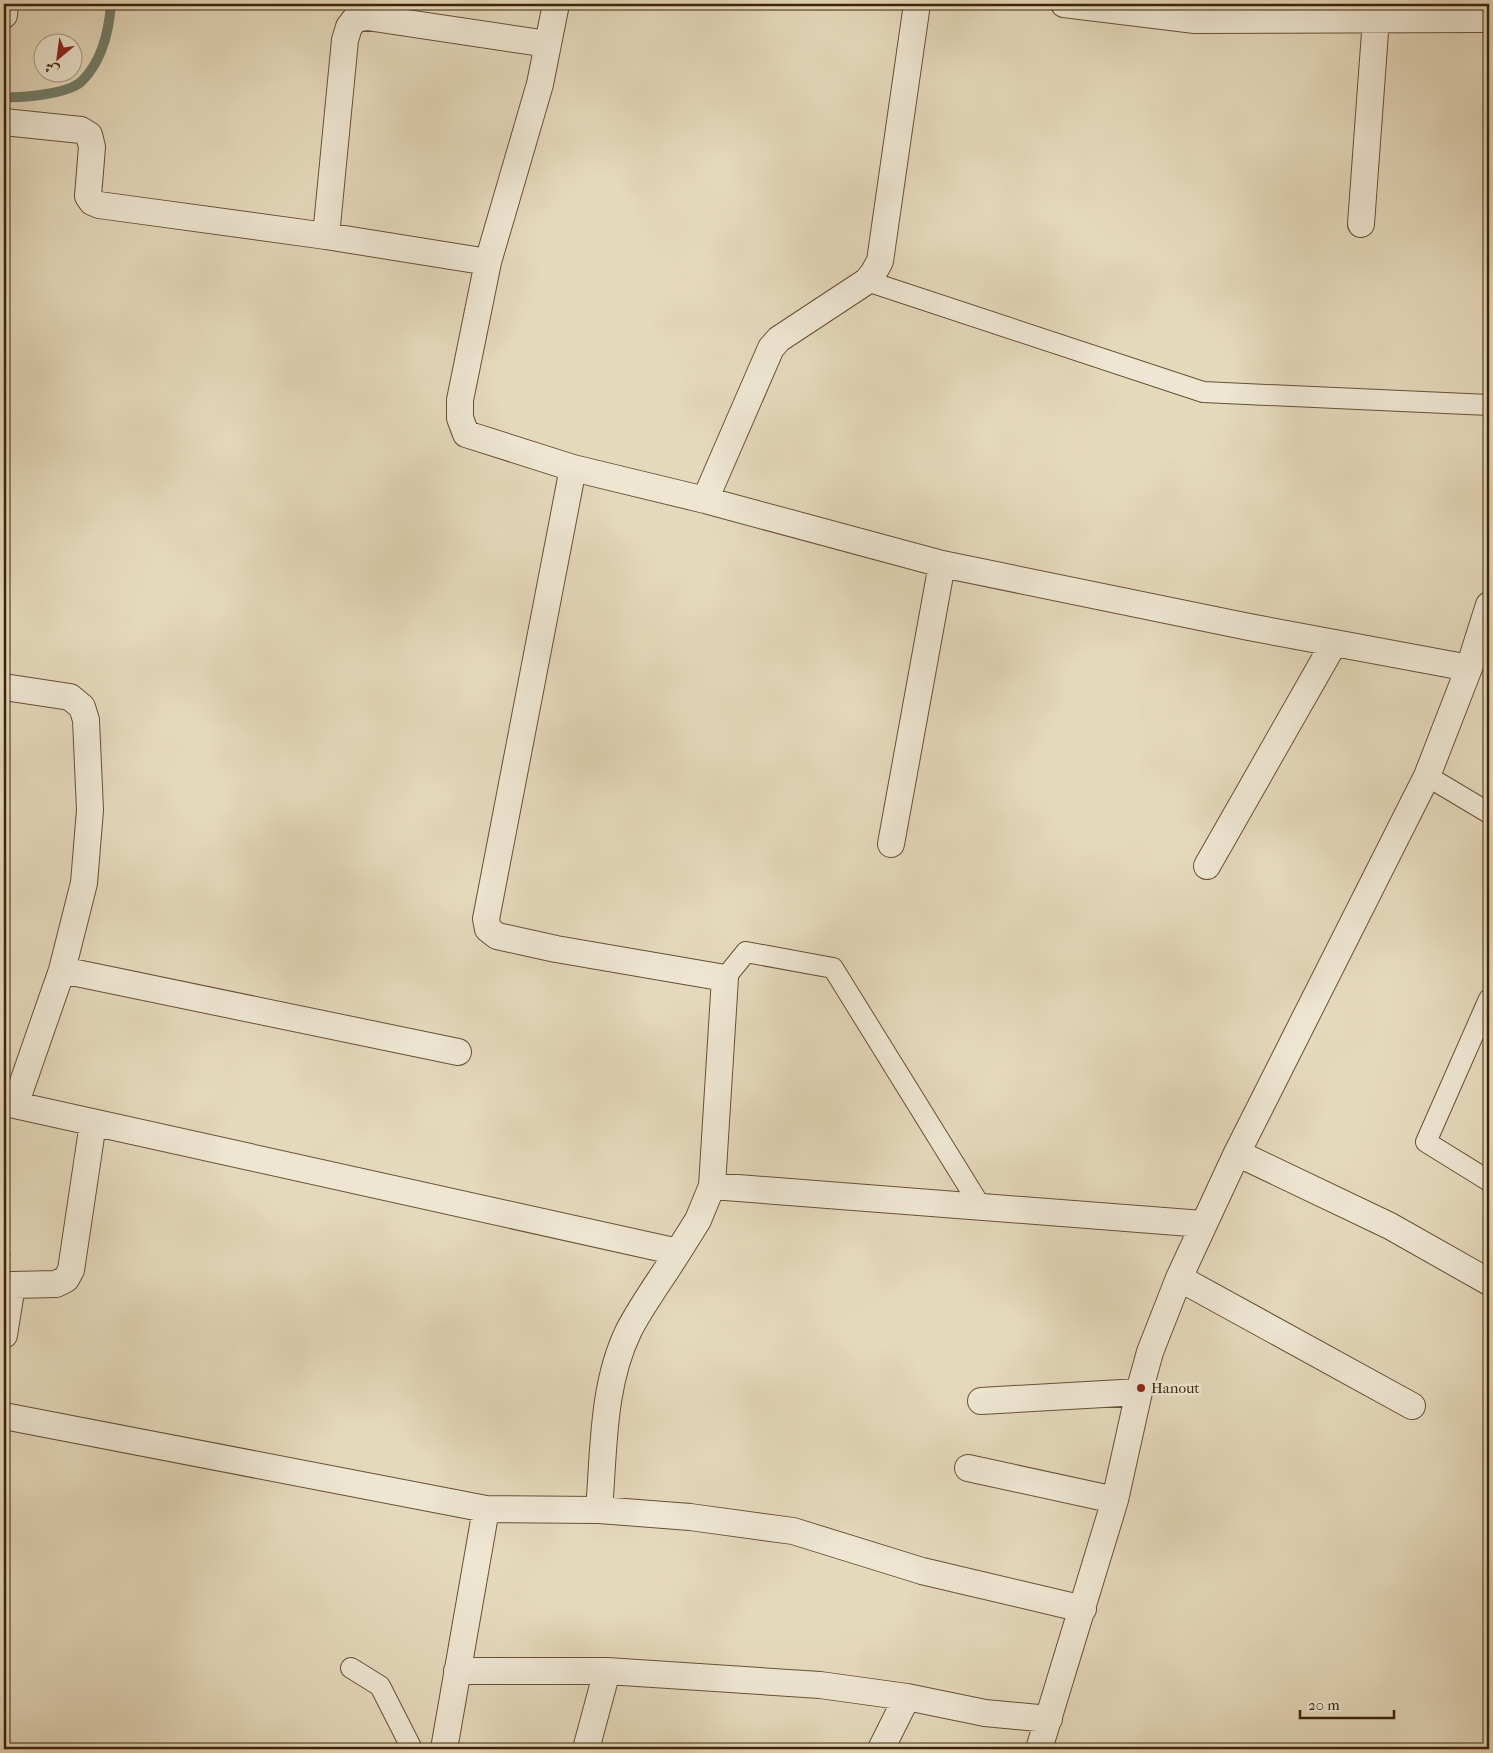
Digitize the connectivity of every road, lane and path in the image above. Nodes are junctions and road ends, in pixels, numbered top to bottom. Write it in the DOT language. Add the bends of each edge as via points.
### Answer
graph roads {
  1 [pos="5,4"];
  2 [pos="556,4"];
  3 [pos="917,4"];
  4 [pos="1064,4"];
  5 [pos="1196,12"];
  6 [pos="4,15"];
  7 [pos="1376,19"];
  8 [pos="1489,19"];
  9 [pos="548,44"];
  10 [pos="4,122"];
  11 [pos="1361,224"];
  12 [pos="326,236"];
  13 [pos="488,262"];
  14 [pos="867,280"];
  15 [pos="1489,405"];
  16 [pos="573,468"];
  17 [pos="704,500"];
  18 [pos="942,564"];
  19 [pos="1489,605"];
  20 [pos="1334,643"];
  21 [pos="1469,668"];
  22 [pos="4,686"];
  23 [pos="1427,776"];
  24 [pos="1489,813"];
  25 [pos="891,844"];
  26 [pos="1207,866"];
  27 [pos="62,970"];
  28 [pos="725,978"];
  29 [pos="1489,999"];
  30 [pos="458,1052"];
  31 [pos="93,1123"];
  32 [pos="1238,1153"];
  33 [pos="1489,1181"];
  34 [pos="712,1186"];
  35 [pos="981,1208"];
  36 [pos="4,1210"];
  37 [pos="1203,1224"];
  38 [pos="678,1252"];
  39 [pos="1179,1278"];
  40 [pos="1489,1282"];
  41 [pos="12,1285"];
  42 [pos="4,1335"];
  43 [pos="1139,1392"];
  44 [pos="981,1401"];
  45 [pos="1412,1406"];
  46 [pos="4,1416"];
  47 [pos="968,1468"];
  48 [pos="1115,1500"];
  49 [pos="486,1509"];
  50 [pos="599,1510"];
  51 [pos="1083,1609"];
  52 [pos="351,1668"];
  53 [pos="607,1670"];
  54 [pos="457,1671"];
  55 [pos="907,1697"];
  56 [pos="1048,1719"];
  57 [pos="412,1749"];
  58 [pos="444,1749"];
  59 [pos="586,1749"];
  60 [pos="881,1749"];
  61 [pos="1039,1749"];
  1 -- 6 [label="street"];
  2 -- 9 [label="street"];
  3 -- 14 [label="street" via="880,261"];
  4 -- 5 [label="street"];
  5 -- 7 [label="street"];
  7 -- 8 [label="street"];
  7 -- 11 [label="street"];
  9 -- 12 [label="street" via="367,17 355,19 345,40"];
  9 -- 13 [label="street" via="540,84"];
  10 -- 12 [label="street" via="81,130 89,135 92,147 88,196 98,205"];
  12 -- 13 [label="street"];
  13 -- 16 [label="street" via="460,400 460,418 466,434"];
  14 -- 15 [label="street" via="1202,392"];
  14 -- 17 [label="street" via="779,339 771,348"];
  16 -- 17 [label="street"];
  16 -- 28 [label="street" via="486,919 488,929 497,936 556,949"];
  17 -- 18 [label="street"];
  18 -- 20 [label="street"];
  18 -- 25 [label="street"];
  19 -- 21 [label="street"];
  20 -- 21 [label="street"];
  20 -- 26 [label="street"];
  21 -- 23 [label="street"];
  22 -- 27 [label="street" via="70,696 82,707 86,720 90,810 84,882"];
  23 -- 24 [label="street"];
  23 -- 32 [label="street"];
  27 -- 30 [label="street"];
  27 -- 31 [label="street" via="15,1105"];
  28 -- 34 [label="street"];
  28 -- 35 [label="street" via="746,952 833,968"];
  29 -- 33 [label="street" via="1426,1142"];
  31 -- 38 [label="street"];
  31 -- 41 [label="street" via="71,1270 66,1279 56,1284"];
  32 -- 37 [label="street"];
  32 -- 40 [label="street" via="1390,1226"];
  34 -- 35 [label="street"];
  34 -- 38 [label="street" via="698,1220"];
  35 -- 37 [label="street"];
  36 -- 41 [label="path"];
  37 -- 39 [label="street"];
  38 -- 50 [label="street" via="630,1330 616,1366 609,1391"];
  39 -- 43 [label="street" via="1150,1352"];
  39 -- 45 [label="street"];
  41 -- 42 [label="street"];
  43 -- 44 [label="street"];
  43 -- 48 [label="street"];
  46 -- 49 [label="street"];
  47 -- 48 [label="street"];
  48 -- 51 [label="street"];
  49 -- 50 [label="street"];
  49 -- 54 [label="street"];
  50 -- 51 [label="street" via="690,1517 793,1531 922,1571"];
  51 -- 56 [label="street"];
  52 -- 57 [label="street" via="380,1686"];
  53 -- 54 [label="street"];
  53 -- 55 [label="street" via="820,1685"];
  53 -- 59 [label="street"];
  54 -- 58 [label="street"];
  55 -- 56 [label="street" via="985,1712"];
  55 -- 60 [label="street"];
  56 -- 61 [label="street"];
}
